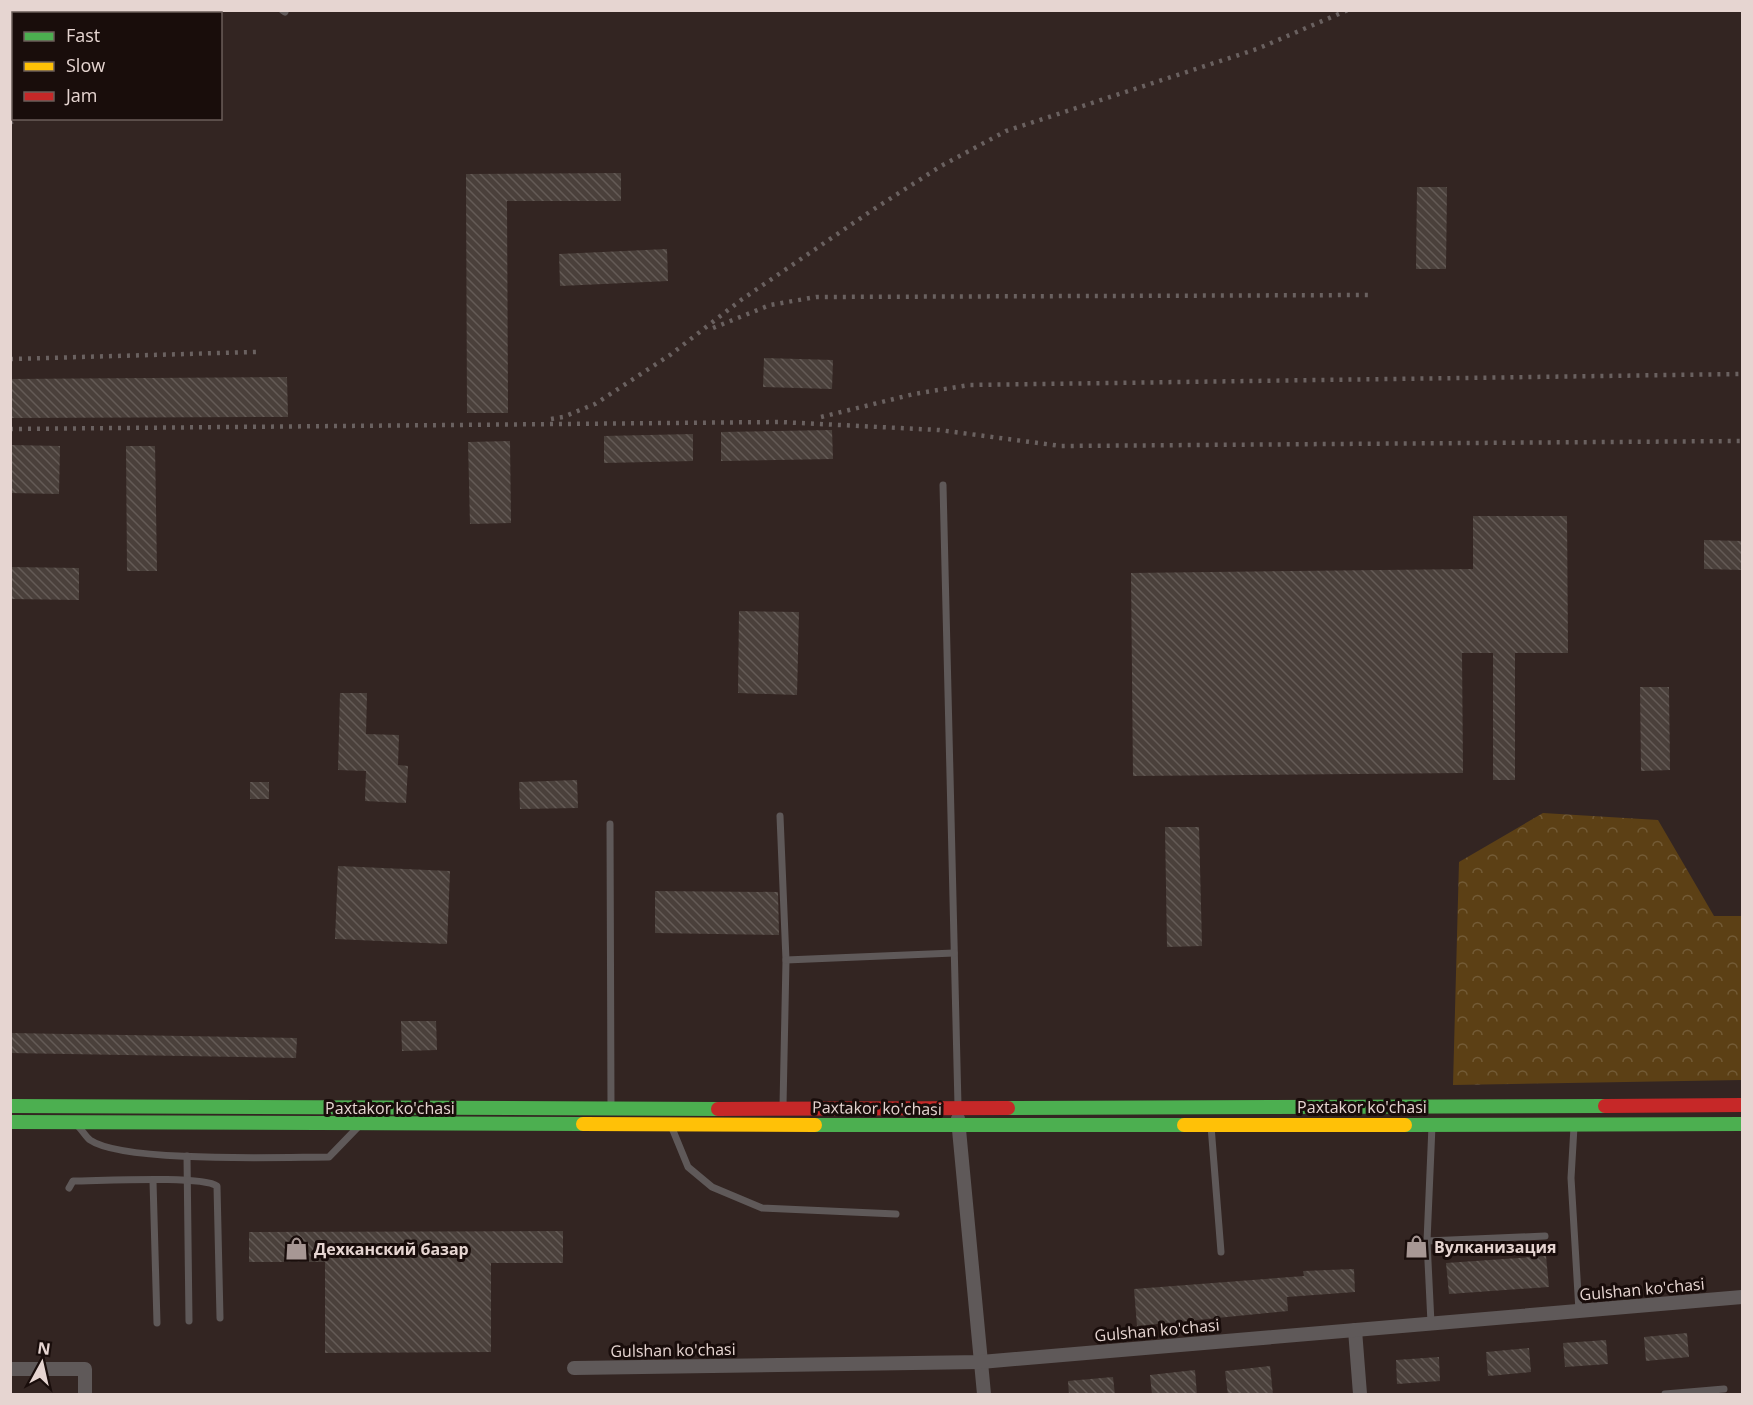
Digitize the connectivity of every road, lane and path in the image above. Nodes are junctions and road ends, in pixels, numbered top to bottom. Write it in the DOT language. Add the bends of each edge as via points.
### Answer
graph roads {
  1 [pos="943,485"];
  2 [pos="780,816"];
  3 [pos="610,824"];
  4 [pos="954,953"];
  5 [pos="786,960"];
  6 [pos="1743,1105"];
  7 [pos="10,1106"];
  8 [pos="611,1108"];
  9 [pos="958,1108"];
  10 [pos="783,1109"];
  11 [pos="10,1122"];
  12 [pos="75,1122"];
  13 [pos="670,1123"];
  14 [pos="361,1124"];
  15 [pos="1210,1124"];
  16 [pos="1432,1124"];
  17 [pos="1743,1124"];
  18 [pos="1574,1125"];
  19 [pos="959,1126"];
  20 [pos="187,1155"];
  21 [pos="153,1181"];
  22 [pos="186,1181"];
  23 [pos="69,1188"];
  24 [pos="896,1214"];
  25 [pos="1545,1236"];
  26 [pos="1427,1241"];
  27 [pos="1221,1252"];
  28 [pos="1743,1297"];
  29 [pos="1579,1311"];
  30 [pos="220,1318"];
  31 [pos="189,1321"];
  32 [pos="157,1323"];
  33 [pos="1431,1323"];
  34 [pos="1355,1330"];
  35 [pos="981,1362"];
  36 [pos="574,1368"];
  37 [pos="10,1369"];
  38 [pos="1724,1389"];
  39 [pos="85,1395"];
  40 [pos="984,1395"];
  41 [pos="1360,1395"];
  42 [pos="1665,1395"];
  1 -- 4 [label="lane"];
  2 -- 5 [label="lane"];
  3 -- 8 [label="lane"];
  4 -- 5 [label="lane"];
  4 -- 9 [label="lane"];
  5 -- 10 [label="lane"];
  6 -- 9 [label="main road, Paxtakor ko'chasi"];
  7 -- 8 [label="main road, Paxtakor ko'chasi"];
  8 -- 10 [label="main road, Paxtakor ko'chasi"];
  9 -- 10 [label="main road, Paxtakor ko'chasi"];
  9 -- 19 [label="street"];
  11 -- 12 [label="main road, Paxtakor ko'chasi"];
  12 -- 14 [label="main road, Paxtakor ko'chasi"];
  12 -- 20 [label="lane" via="90,1140 120,1150"];
  13 -- 14 [label="main road, Paxtakor ko'chasi"];
  13 -- 19 [label="main road, Paxtakor ko'chasi"];
  13 -- 24 [label="lane" via="688,1167 712,1187 762,1208"];
  14 -- 20 [label="lane" via="328,1157"];
  15 -- 16 [label="main road, Paxtakor ko'chasi"];
  15 -- 19 [label="main road, Paxtakor ko'chasi"];
  15 -- 27 [label="lane"];
  16 -- 18 [label="main road, Paxtakor ko'chasi"];
  16 -- 26 [label="lane"];
  17 -- 18 [label="main road, Paxtakor ko'chasi"];
  18 -- 29 [label="lane" via="1571,1178"];
  19 -- 35 [label="street"];
  20 -- 22 [label="lane"];
  21 -- 22 [label="lane"];
  21 -- 23 [label="lane" via="73,1181"];
  21 -- 32 [label="lane"];
  22 -- 30 [label="lane" via="212,1182 217,1186"];
  22 -- 31 [label="lane"];
  25 -- 26 [label="lane"];
  26 -- 33 [label="lane"];
  28 -- 29 [label="street, Gulshan ko'chasi"];
  29 -- 33 [label="street, Gulshan ko'chasi"];
  33 -- 34 [label="street, Gulshan ko'chasi"];
  34 -- 35 [label="street, Gulshan ko'chasi"];
  34 -- 41 [label="street"];
  35 -- 36 [label="street, Gulshan ko'chasi"];
  35 -- 40 [label="street"];
  37 -- 39 [label="street" via="85,1369"];
  38 -- 42 [label="lane"];
}
